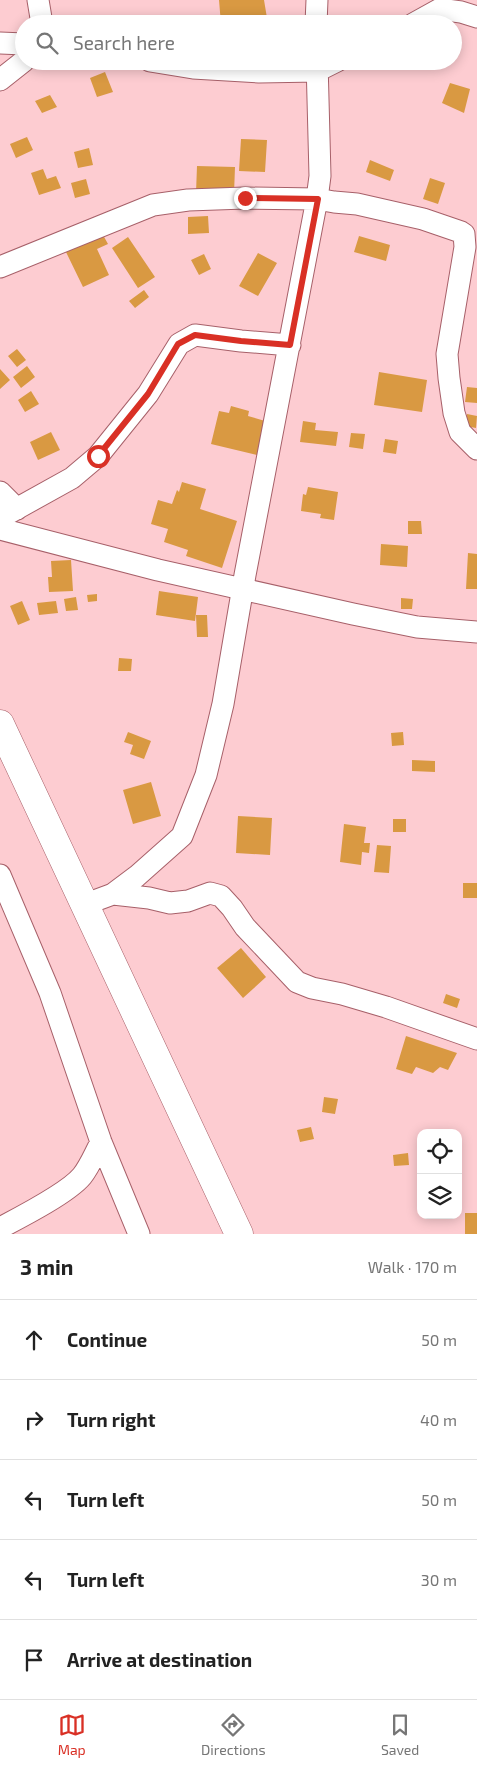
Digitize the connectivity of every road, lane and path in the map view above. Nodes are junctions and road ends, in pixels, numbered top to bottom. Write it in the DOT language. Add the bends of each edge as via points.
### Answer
graph roads {
  1 [pos="38,0"];
  2 [pos="317,0"];
  3 [pos="40,15"];
  4 [pos="316,15"];
  5 [pos="429,15"];
  6 [pos="477,17"];
  7 [pos="0,43"];
  8 [pos="15,44"];
  9 [pos="15,68"];
  10 [pos="231,70"];
  11 [pos="263,70"];
  12 [pos="317,70"];
  13 [pos="0,80"];
  14 [pos="318,199"];
  15 [pos="0,267"];
  16 [pos="290,345"];
  17 [pos="477,450"];
  18 [pos="0,492"];
  19 [pos="8,514"];
  20 [pos="0,528"];
  21 [pos="242,589"];
  22 [pos="477,632"];
  23 [pos="0,724"];
  24 [pos="0,875"];
  25 [pos="113,894"];
  26 [pos="86,904"];
  27 [pos="477,1039"];
  28 [pos="101,1142"];
  29 [pos="0,1228"];
  30 [pos="139,1234"];
  31 [pos="239,1234"];
  1 -- 3 [label="street"];
  2 -- 4 [label="street"];
  5 -- 6 [label="street" via="440,9"];
  7 -- 8 [label="street"];
  9 -- 13 [label="street"];
  10 -- 11 [label="street"];
  12 -- 14 [label="street"];
  14 -- 15 [label="street" via="188,200 153,205"];
  14 -- 16 [label="street"];
  14 -- 17 [label="street" via="423,219 464,234 464,262 447,354 448,378 460,432"];
  16 -- 19 [label="street" via="195,335 186,339 178,344 148,394 98,456 72,478"];
  16 -- 21 [label="street"];
  18 -- 19 [label="street"];
  20 -- 21 [label="street"];
  21 -- 22 [label="street" via="417,627"];
  21 -- 25 [label="street" via="208,766 182,836"];
  23 -- 26 [label="street"];
  24 -- 28 [label="street" via="50,993"];
  25 -- 26 [label="street"];
  25 -- 27 [label="street" via="170,903 210,893 221,896 245,927 297,982 386,1007"];
  26 -- 31 [label="street"];
  28 -- 29 [label="street" via="82,1176 62,1192"];
  28 -- 30 [label="street"];
}
